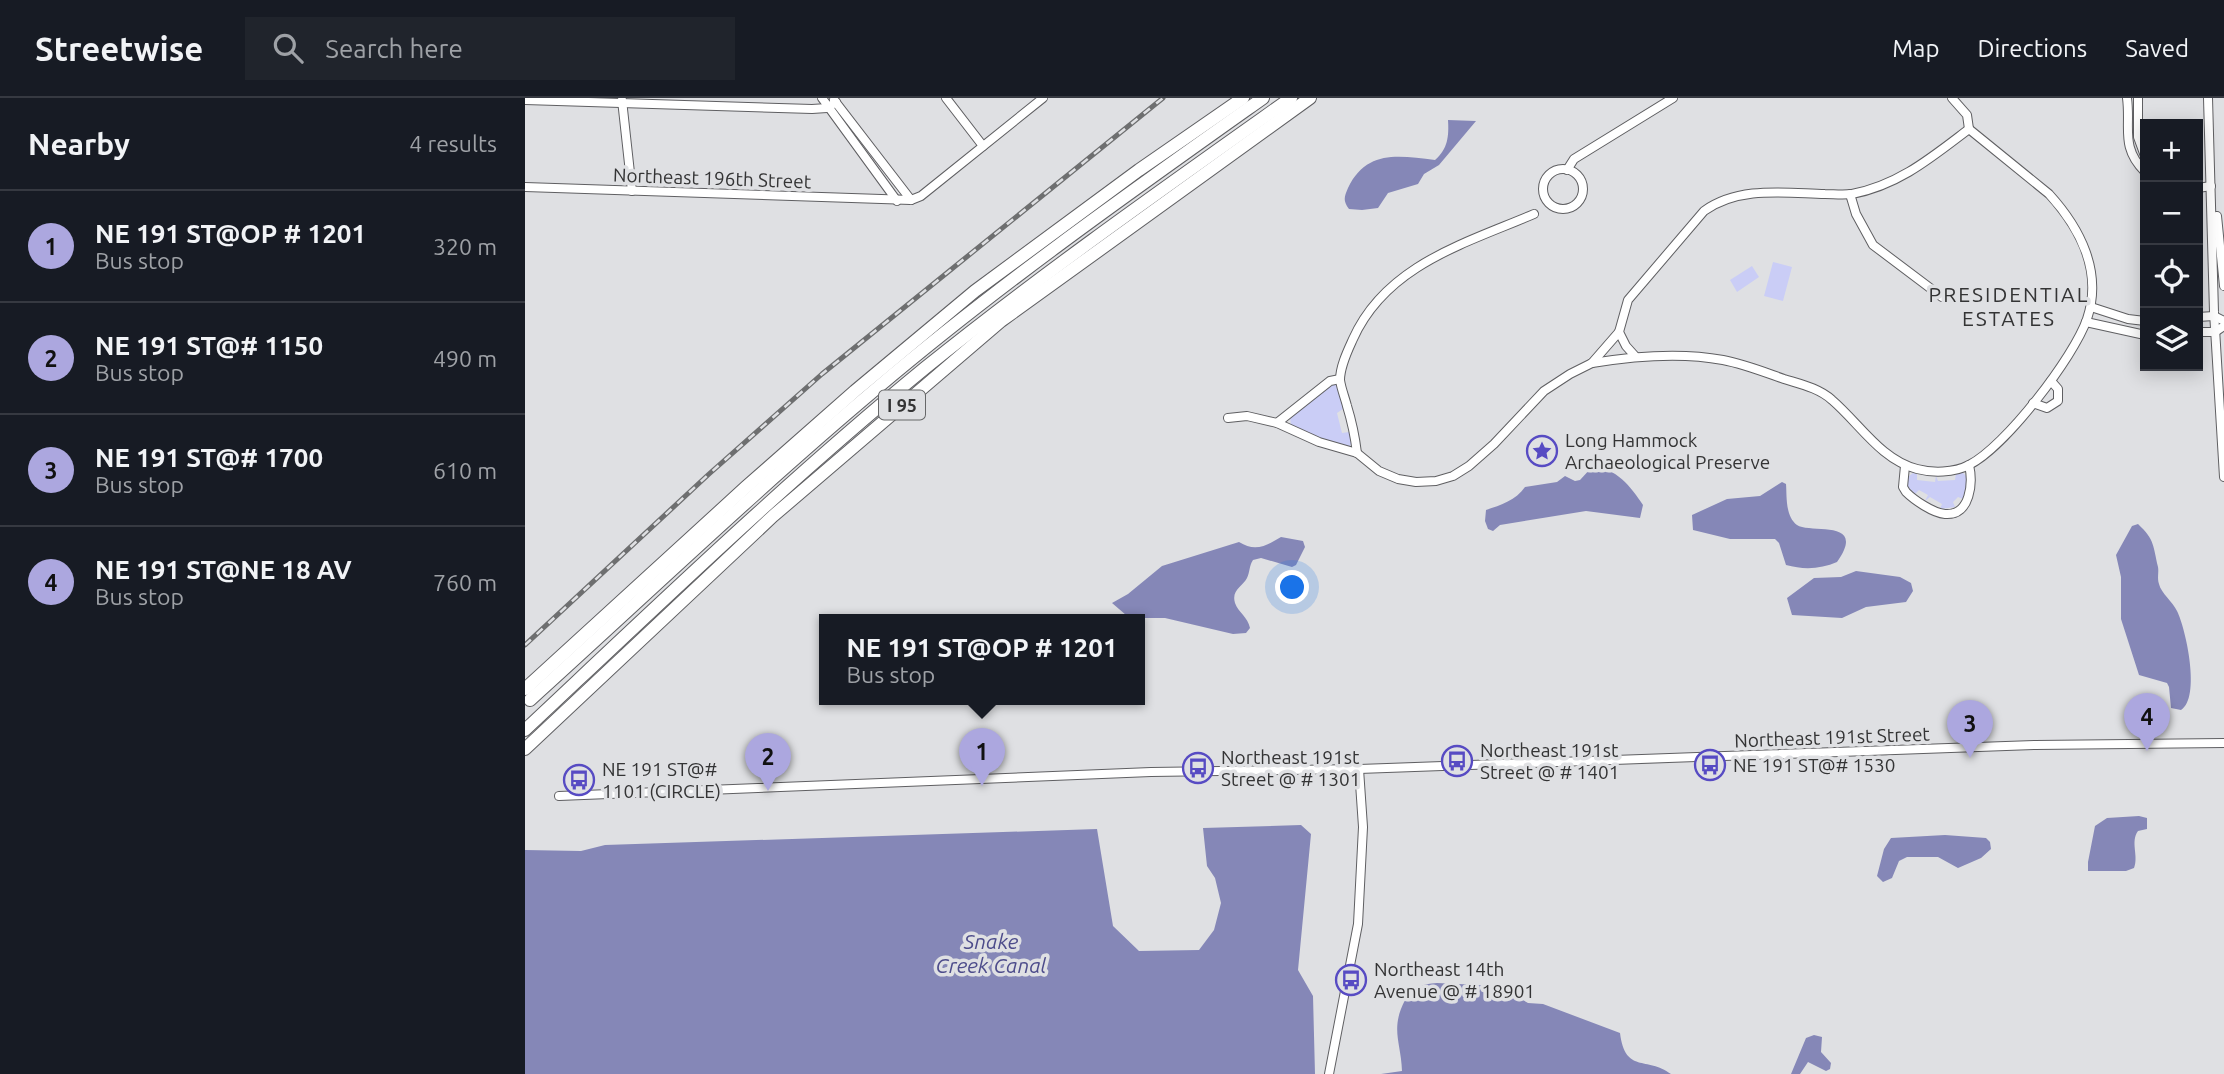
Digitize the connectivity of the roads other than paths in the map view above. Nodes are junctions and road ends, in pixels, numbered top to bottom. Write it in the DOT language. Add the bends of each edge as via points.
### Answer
graph roads {
  1 [pos="822,98"];
  2 [pos="946,98"];
  3 [pos="1043,98"];
  4 [pos="1243,98"];
  5 [pos="1263,98"];
  6 [pos="1291,98"];
  7 [pos="1310,98"];
  8 [pos="1673,98"];
  9 [pos="1952,98"];
  10 [pos="2127,98"];
  11 [pos="2138,98"];
  12 [pos="2208,98"];
  13 [pos="528,99"];
  14 [pos="622,100"];
  15 [pos="835,100"];
  16 [pos="717,103"];
  17 [pos="827,108"];
  18 [pos="1969,129"];
  19 [pos="2140,142"];
  20 [pos="983,146"];
  21 [pos="2211,157"];
  22 [pos="2140,166"];
  23 [pos="1566,170"];
  24 [pos="2211,186"];
  25 [pos="525,187"];
  26 [pos="2203,187"];
  27 [pos="632,191"];
  28 [pos="1850,194"];
  29 [pos="911,200"];
  30 [pos="897,201"];
  31 [pos="1534,214"];
  32 [pos="2224,286"];
  33 [pos="1942,297"];
  34 [pos="2091,307"];
  35 [pos="2214,316"];
  36 [pos="2203,317"];
  37 [pos="2135,320"];
  38 [pos="2140,320"];
  39 [pos="2086,322"];
  40 [pos="2224,323"];
  41 [pos="1619,332"];
  42 [pos="2203,332"];
  43 [pos="2215,332"];
  44 [pos="2134,333"];
  45 [pos="2140,334"];
  46 [pos="1635,356"];
  47 [pos="1592,363"];
  48 [pos="1340,379"];
  49 [pos="2051,382"];
  50 [pos="2033,403"];
  51 [pos="1228,418"];
  52 [pos="1277,423"];
  53 [pos="1357,453"];
  54 [pos="1969,465"];
  55 [pos="1905,466"];
  56 [pos="2224,477"];
  57 [pos="527,698"];
  58 [pos="525,730"];
  59 [pos="2224,743"];
  60 [pos="525,749"];
  61 [pos="1359,769"];
  62 [pos="559,796"];
  63 [pos="1329,1074"];
  1 -- 17 [label="street"];
  2 -- 20 [label="street"];
  3 -- 20 [label="street"];
  4 -- 57 [label="highway, I 95" via="975,291 809,432"];
  5 -- 57 [label="highway" via="1111,206 898,370"];
  6 -- 58 [label="highway" via="1045,274 925,369 796,479"];
  7 -- 60 [label="highway, I 95" via="1001,321 773,516"];
  8 -- 23 [label="street" via="1574,159"];
  9 -- 18 [label="street" via="1967,115"];
  10 -- 22 [label="street" via="2128,142"];
  11 -- 19 [label="street"];
  12 -- 21 [label="street"];
  13 -- 14 [label="street"];
  14 -- 16 [label="street"];
  14 -- 27 [label="street"];
  15 -- 17 [label="street"];
  15 -- 29 [label="street"];
  16 -- 17 [label="street"];
  17 -- 30 [label="street"];
  18 -- 28 [label="street" via="1920,167 1894,181"];
  18 -- 34 [label="street" via="2049,194 2073,224 2090,262"];
  20 -- 29 [label="street"];
  21 -- 24 [label="street"];
  21 -- 32 [label="street"];
  23 -- 23 [label="street" via="1580,179 1583,190 1574,206 1562,209 1550,204 1544,185 1551,174"];
  24 -- 26 [label="street"];
  24 -- 35 [label="street"];
  25 -- 27 [label="street, Northeast 196th Street"];
  27 -- 30 [label="street, Northeast 196th Street"];
  28 -- 33 [label="street" via="1873,245"];
  28 -- 41 [label="street" via="1760,193 1719,201 1704,211 1628,300"];
  29 -- 30 [label="street, Northeast 196th Street"];
  31 -- 48 [label="street" via="1433,257 1402,277 1358,328"];
  34 -- 37 [label="street"];
  34 -- 39 [label="street"];
  35 -- 36 [label="street"];
  35 -- 40 [label="street"];
  35 -- 43 [label="street"];
  37 -- 38 [label="street"];
  37 -- 44 [label="street"];
  39 -- 44 [label="street"];
  39 -- 49 [label="street"];
  40 -- 43 [label="street"];
  41 -- 46 [label="street"];
  41 -- 47 [label="street"];
  42 -- 43 [label="street"];
  43 -- 56 [label="street"];
  44 -- 45 [label="street"];
  46 -- 47 [label="street"];
  46 -- 55 [label="street" via="1720,359 1815,389 1829,397 1889,457"];
  47 -- 53 [label="street" via="1544,391 1494,444 1453,475 1436,481 1398,479"];
  48 -- 52 [label="street" via="1329,381"];
  48 -- 53 [label="street"];
  49 -- 50 [label="street"];
  49 -- 50 [label="street" via="2058,389 2058,401 2047,408"];
  50 -- 54 [label="street" via="1999,441"];
  51 -- 52 [label="street" via="1247,416"];
  52 -- 53 [label="street"];
  54 -- 55 [label="street" via="1933,472"];
  54 -- 55 [label="street" via="1972,480 1967,500 1949,515 1906,492"];
  59 -- 61 [label="street, Northeast 191st Street"];
  61 -- 62 [label="street, Northeast 191st Street"];
  61 -- 63 [label="street" via="1363,827 1358,924"];
}
